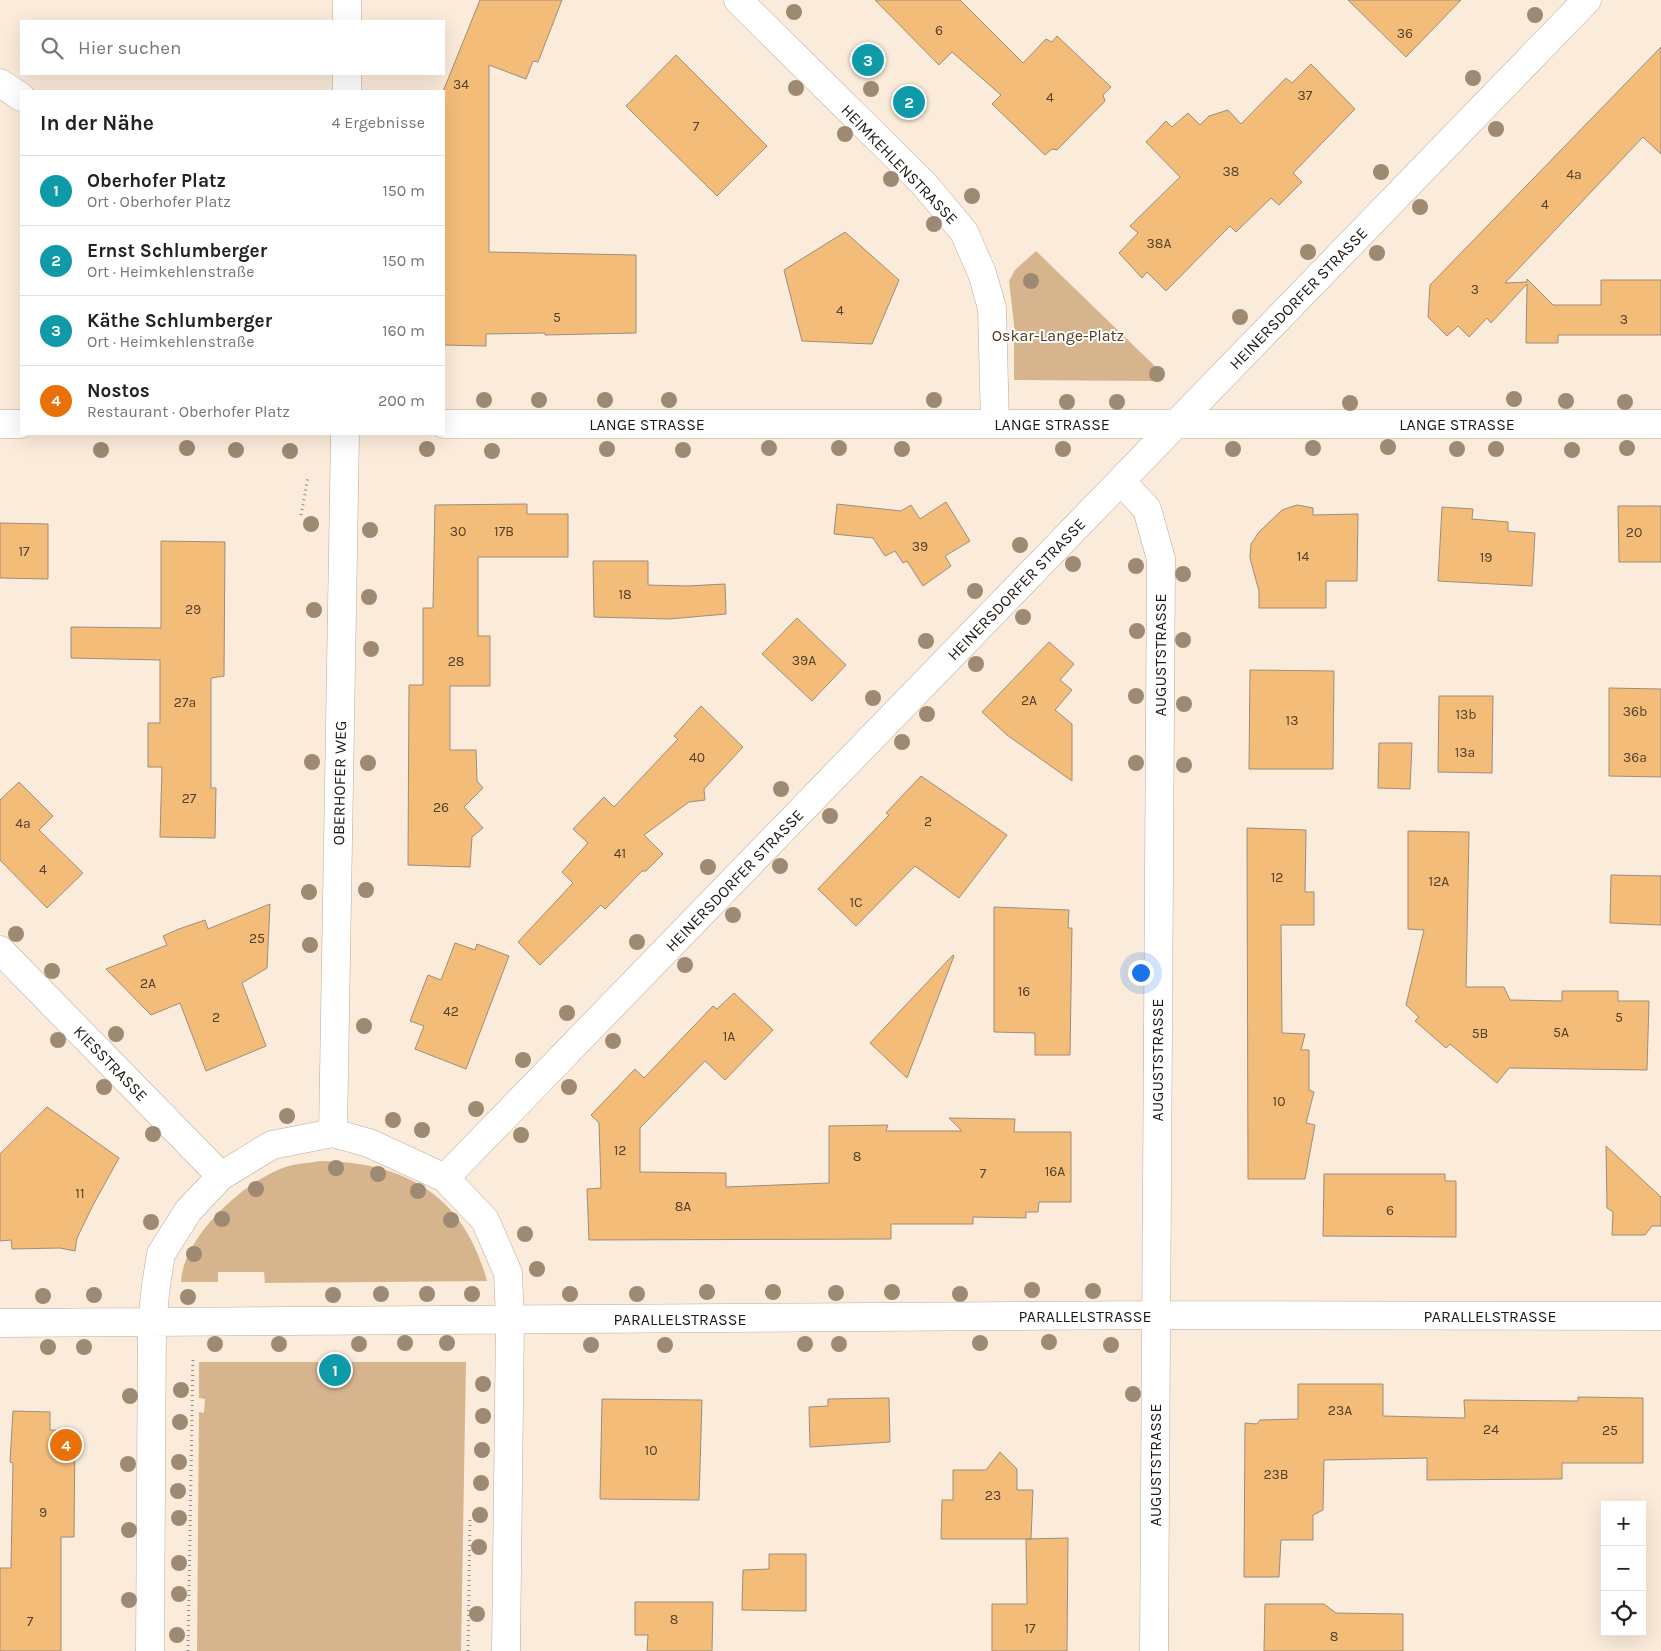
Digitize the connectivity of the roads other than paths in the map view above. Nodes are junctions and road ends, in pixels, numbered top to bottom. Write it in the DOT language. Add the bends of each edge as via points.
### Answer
graph roads {
  1 [pos="347,0"];
  2 [pos="738,0"];
  3 [pos="1586,0"];
  4 [pos="347,20"];
  5 [pos="347,75"];
  6 [pos="0,83"];
  7 [pos="347,90"];
  8 [pos="20,96"];
  9 [pos="445,424"];
  10 [pos="995,424"];
  11 [pos="1661,424"];
  12 [pos="1175,425"];
  13 [pos="345,435"];
  14 [pos="1121,481"];
  15 [pos="0,950"];
  16 [pos="333,1133"];
  17 [pos="221,1176"];
  18 [pos="445,1178"];
  19 [pos="1156,1316"];
  20 [pos="1661,1316"];
  21 [pos="510,1320"];
  22 [pos="0,1323"];
  23 [pos="152,1323"];
  24 [pos="150,1651"];
  25 [pos="506,1651"];
  26 [pos="1154,1651"];
  1 -- 4 [label="street"];
  2 -- 10 [label="street, HEIMKEHLENSTRASSE" via="925,185 964,232 982,273 992,308"];
  3 -- 12 [label="street, HEINERSDORFER STRASSE"];
  5 -- 7 [label="street"];
  6 -- 8 [label="street"];
  9 -- 10 [label="street, LANGE STRASSE"];
  10 -- 12 [label="street, LANGE STRASSE"];
  11 -- 12 [label="street, LANGE STRASSE"];
  12 -- 14 [label="street, HEINERSDORFER STRASSE"];
  13 -- 16 [label="street, OBERHOFER WEG"];
  14 -- 18 [label="street, HEINERSDORFER STRASSE"];
  14 -- 19 [label="street, AUGUSTSTRASSE" via="1147,508 1161,558"];
  15 -- 17 [label="street, KIESSTRASSE"];
  16 -- 17 [label="street" via="272,1146"];
  16 -- 18 [label="street" via="369,1143"];
  17 -- 23 [label="street" via="188,1211 161,1254"];
  18 -- 21 [label="street" via="485,1220 508,1273"];
  19 -- 20 [label="street, PARALLELSTRASSE"];
  19 -- 21 [label="street, PARALLELSTRASSE"];
  19 -- 26 [label="street, AUGUSTSTRASSE"];
  21 -- 23 [label="street, PARALLELSTRASSE"];
  21 -- 25 [label="street"];
  22 -- 23 [label="street"];
  23 -- 24 [label="street"];
}
